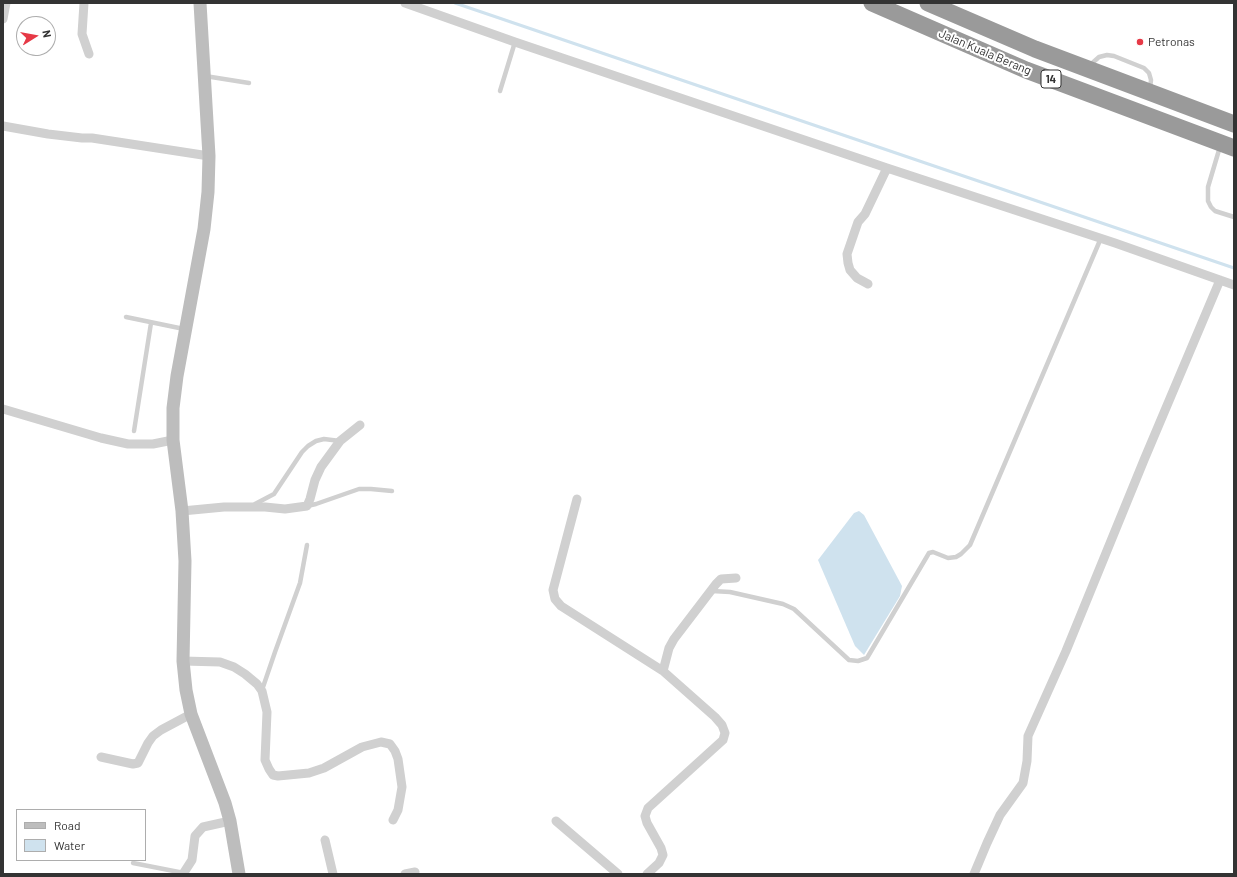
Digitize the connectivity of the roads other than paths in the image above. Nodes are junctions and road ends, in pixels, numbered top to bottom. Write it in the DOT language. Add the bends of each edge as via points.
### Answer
graph roads {
  1 [pos="6,3"];
  2 [pos="84,3"];
  3 [pos="200,3"];
  4 [pos="405,3"];
  5 [pos="872,3"];
  6 [pos="928,3"];
  7 [pos="3,19"];
  8 [pos="515,42"];
  9 [pos="89,54"];
  10 [pos="205,76"];
  11 [pos="249,83"];
  12 [pos="500,91"];
  13 [pos="1233,123"];
  14 [pos="3,126"];
  15 [pos="1229,151"];
  16 [pos="209,156"];
  17 [pos="887,168"];
  18 [pos="1234,217"];
  19 [pos="1101,238"];
  20 [pos="1220,280"];
  21 [pos="868,284"];
  22 [pos="1234,285"];
  23 [pos="126,317"];
  24 [pos="152,323"];
  25 [pos="186,330"];
  26 [pos="3,409"];
  27 [pos="360,425"];
  28 [pos="134,431"];
  29 [pos="173,440"];
  30 [pos="340,441"];
  31 [pos="392,491"];
  32 [pos="577,499"];
  33 [pos="306,506"];
  34 [pos="250,507"];
  35 [pos="182,511"];
  36 [pos="307,545"];
  37 [pos="736,578"];
  38 [pos="710,591"];
  39 [pos="183,661"];
  40 [pos="663,671"];
  41 [pos="262,692"];
  42 [pos="191,714"];
  43 [pos="101,757"];
  44 [pos="230,820"];
  45 [pos="393,820"];
  46 [pos="556,821"];
  47 [pos="325,840"];
  48 [pos="133,863"];
  49 [pos="415,872"];
  50 [pos="184,873"];
  51 [pos="239,874"];
  52 [pos="333,874"];
  53 [pos="405,874"];
  54 [pos="618,874"];
  55 [pos="647,874"];
  56 [pos="974,874"];
  1 -- 7 [label="street"];
  2 -- 9 [label="street" via="82,34"];
  3 -- 10 [label="main road"];
  4 -- 8 [label="street"];
  5 -- 15 [label="highway, Jalan Kuala Berang / 14" via="1026,70 1134,110"];
  6 -- 13 [label="highway, Jalan Kuala Berang / 14" via="1035,49"];
  8 -- 12 [label="lane"];
  8 -- 17 [label="street"];
  10 -- 11 [label="lane"];
  10 -- 16 [label="main road"];
  14 -- 16 [label="street"];
  15 -- 18 [label="lane" via="1208,187 1208,201 1215,211"];
  16 -- 25 [label="main road" via="204,229"];
  17 -- 19 [label="street"];
  17 -- 21 [label="street" via="865,214 858,222 848,254 850,270 856,278"];
  19 -- 20 [label="street"];
  19 -- 38 [label="lane" via="970,545 956,557 948,558 929,553 867,658 849,660 794,609 730,592"];
  20 -- 22 [label="street"];
  20 -- 56 [label="street" via="1066,651 1028,736 1023,783 1000,814"];
  23 -- 24 [label="lane"];
  24 -- 25 [label="lane"];
  24 -- 28 [label="lane"];
  25 -- 29 [label="main road" via="172,408"];
  26 -- 29 [label="street" via="128,444 153,444"];
  27 -- 30 [label="street"];
  29 -- 35 [label="main road"];
  30 -- 33 [label="street" via="321,467"];
  30 -- 34 [label="lane" via="324,439 308,446 274,494"];
  31 -- 33 [label="lane" via="359,489"];
  32 -- 40 [label="street" via="553,590 555,599 561,606"];
  33 -- 34 [label="street" via="285,509"];
  34 -- 35 [label="street"];
  35 -- 39 [label="main road" via="185,562"];
  36 -- 41 [label="lane" via="300,583"];
  37 -- 38 [label="street" via="721,579"];
  38 -- 40 [label="street" via="674,639"];
  39 -- 41 [label="street" via="220,662 234,667 257,684"];
  39 -- 42 [label="main road"];
  40 -- 55 [label="street" via="715,717 722,725 724,733 723,740 648,808 647,824 663,855 659,863"];
  41 -- 45 [label="street" via="267,712 265,760 273,775 310,773 362,747 381,742 390,744 398,759 402,787 398,810"];
  42 -- 43 [label="street" via="154,736 138,763"];
  42 -- 44 [label="main road"];
  44 -- 50 [label="street" via="203,827 195,836 192,860"];
  44 -- 51 [label="main road"];
  46 -- 54 [label="street"];
  47 -- 52 [label="street"];
  48 -- 50 [label="lane"];
  49 -- 53 [label="street"];
}
